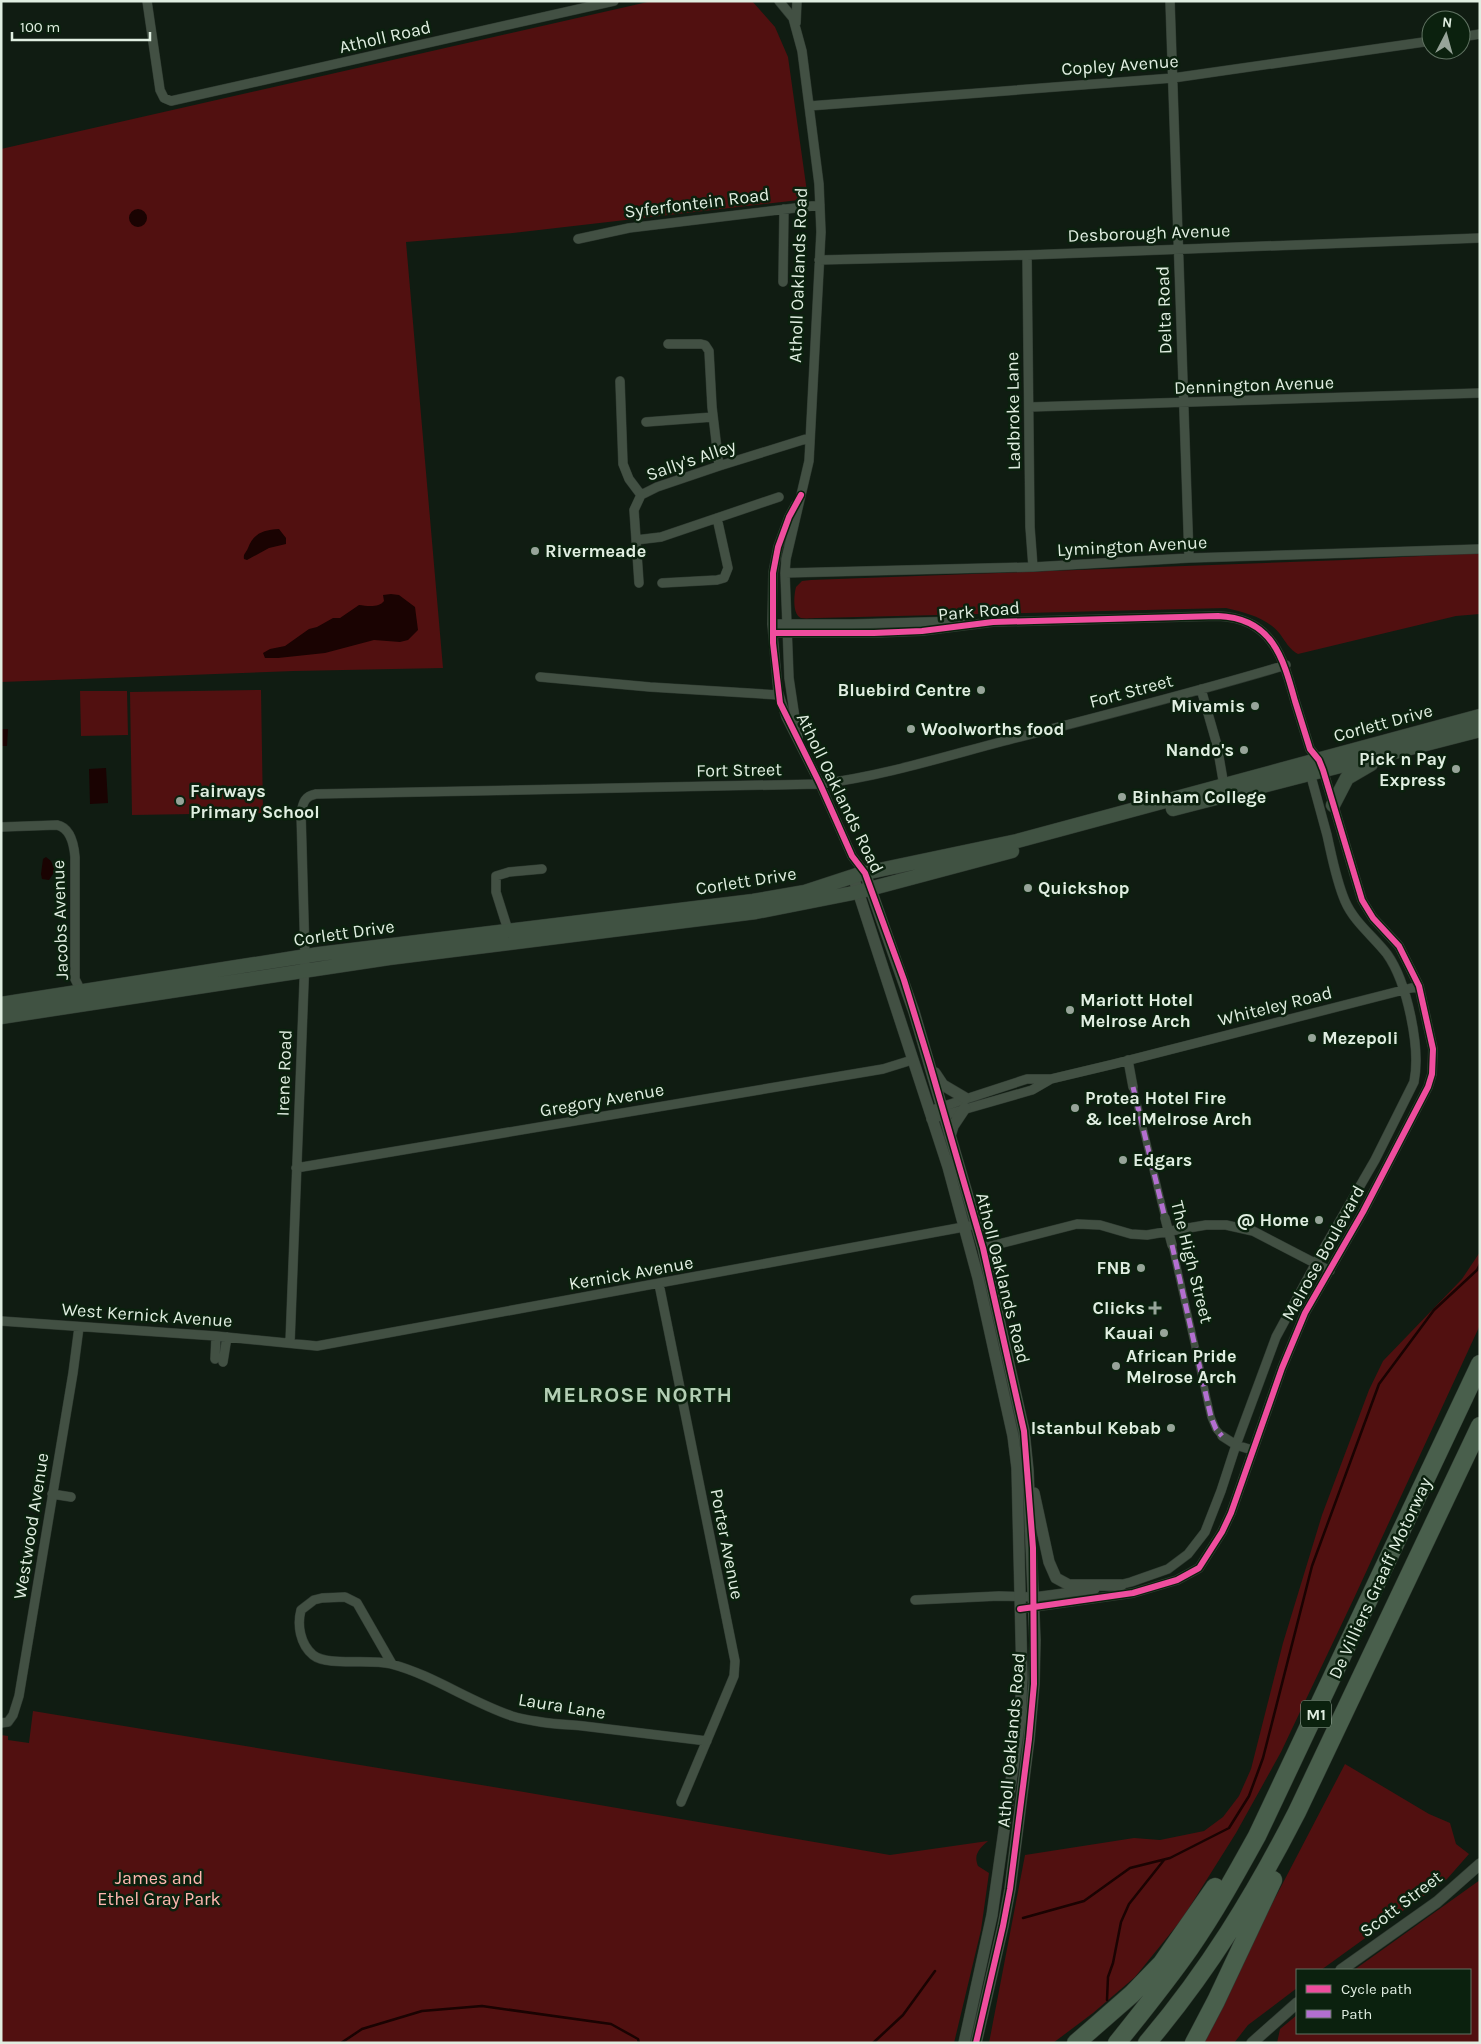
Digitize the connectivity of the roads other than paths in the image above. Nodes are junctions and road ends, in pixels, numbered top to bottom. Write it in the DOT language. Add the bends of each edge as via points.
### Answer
graph roads {
  1 [pos="147,1"];
  2 [pos="614,1"];
  3 [pos="779,1"];
  4 [pos="796,1"];
  5 [pos="1170,1"];
  6 [pos="796,27"];
  7 [pos="1421,42"];
  8 [pos="1173,78"];
  9 [pos="809,106"];
  10 [pos="820,205"];
  11 [pos="784,209"];
  12 [pos="1480,238"];
  13 [pos="578,239"];
  14 [pos="1178,248"];
  15 [pos="1027,255"];
  16 [pos="820,260"];
  17 [pos="783,282"];
  18 [pos="668,344"];
  19 [pos="620,381"];
  20 [pos="1480,393"];
  21 [pos="1183,404"];
  22 [pos="1030,407"];
  23 [pos="713,417"];
  24 [pos="646,422"];
  25 [pos="809,438"];
  26 [pos="719,466"];
  27 [pos="641,495"];
  28 [pos="801,495"];
  29 [pos="779,497"];
  30 [pos="717,518"];
  31 [pos="636,540"];
  32 [pos="1480,549"];
  33 [pos="1189,558"];
  34 [pos="1033,568"];
  35 [pos="785,573"];
  36 [pos="638,583"];
  37 [pos="662,583"];
  38 [pos="772,624"];
  39 [pos="788,628"];
  40 [pos="773,634"];
  41 [pos="1286,665"];
  42 [pos="540,677"];
  43 [pos="1201,689"];
  44 [pos="779,695"];
  45 [pos="1480,716"];
  46 [pos="1480,730"];
  47 [pos="798,738"];
  48 [pos="1389,755"];
  49 [pos="1314,763"];
  50 [pos="820,784"];
  51 [pos="1224,786"];
  52 [pos="302,804"];
  53 [pos="1333,805"];
  54 [pos="1,827"];
  55 [pos="542,869"];
  56 [pos="859,875"];
  57 [pos="864,890"];
  58 [pos="508,930"];
  59 [pos="305,957"];
  60 [pos="304,972"];
  61 [pos="904,980"];
  62 [pos="1419,986"];
  63 [pos="1403,990"];
  64 [pos="82,991"];
  65 [pos="1,1004"];
  66 [pos="86,1005"];
  67 [pos="897,1008"];
  68 [pos="1,1017"];
  69 [pos="912,1060"];
  70 [pos="1128,1060"];
  71 [pos="930,1065"];
  72 [pos="1133,1087"];
  73 [pos="965,1103"];
  74 [pos="943,1110"];
  75 [pos="930,1115"];
  76 [pos="950,1136"];
  77 [pos="296,1168"];
  78 [pos="1165,1218"];
  79 [pos="976,1224"];
  80 [pos="964,1227"];
  81 [pos="1169,1232"];
  82 [pos="1172,1245"];
  83 [pos="983,1248"];
  84 [pos="1316,1264"];
  85 [pos="1330,1271"];
  86 [pos="659,1284"];
  87 [pos="1,1321"];
  88 [pos="79,1326"];
  89 [pos="216,1336"];
  90 [pos="227,1337"];
  91 [pos="290,1344"];
  92 [pos="1480,1364"];
  93 [pos="1480,1426"];
  94 [pos="1222,1436"];
  95 [pos="1236,1445"];
  96 [pos="1252,1450"];
  97 [pos="1028,1470"];
  98 [pos="52,1494"];
  99 [pos="72,1497"];
  100 [pos="1121,1585"];
  101 [pos="1020,1597"];
  102 [pos="915,1600"];
  103 [pos="1034,1603"];
  104 [pos="1020,1609"];
  105 [pos="392,1664"];
  106 [pos="1,1723"];
  107 [pos="707,1741"];
  108 [pos="681,1802"];
  109 [pos="1298,1812"];
  110 [pos="1257,1836"];
  111 [pos="1480,1864"];
  112 [pos="1342,1969"];
  113 [pos="1296,2004"];
  114 [pos="964,2043"];
  115 [pos="976,2043"];
  116 [pos="1076,2043"];
  117 [pos="1117,2043"];
  118 [pos="1147,2043"];
  119 [pos="1194,2043"];
  120 [pos="1252,2043"];
  1 -- 2 [label="street, Atholl Road" via="158,85 164,98 171,101"];
  3 -- 6 [label="street, Atholl Oaklands Road" via="790,13"];
  4 -- 6 [label="street, Atholl Oaklands Road"];
  5 -- 8 [label="street, Delta Road"];
  6 -- 9 [label="street, Atholl Oaklands Road"];
  7 -- 8 [label="street, Copley Avenue"];
  8 -- 9 [label="street, Copley Avenue"];
  8 -- 14 [label="street, Delta Road"];
  9 -- 10 [label="street, Atholl Oaklands Road"];
  10 -- 11 [label="street, Syferfontein Road"];
  10 -- 16 [label="street, Atholl Oaklands Road"];
  11 -- 13 [label="street, Syferfontein Road" via="629,228"];
  11 -- 17 [label="street"];
  12 -- 14 [label="street, Desborough Avenue"];
  14 -- 15 [label="street, Desborough Avenue"];
  14 -- 21 [label="street, Delta Road"];
  15 -- 16 [label="street, Desborough Avenue"];
  15 -- 22 [label="street, Ladbroke Lane"];
  16 -- 25 [label="street, Atholl Oaklands Road"];
  18 -- 23 [label="street" via="705,344 708,348"];
  19 -- 27 [label="street" via="622,464 628,479"];
  20 -- 21 [label="street, Dennington Avenue"];
  21 -- 22 [label="street, Dennington Avenue"];
  21 -- 33 [label="street, Delta Road"];
  22 -- 34 [label="street, Ladbroke Lane"];
  23 -- 24 [label="street"];
  23 -- 26 [label="street"];
  25 -- 26 [label="street, Sally's Alley"];
  25 -- 28 [label="street, Atholl Oaklands Road" via="809,461"];
  26 -- 27 [label="street, Sally's Alley"];
  27 -- 31 [label="street, Sally's Alley" via="634,510"];
  28 -- 35 [label="street, Atholl Oaklands Road"];
  28 -- 38 [label="street, Atholl Oaklands Road" via="789,517 775,558"];
  29 -- 30 [label="street"];
  30 -- 31 [label="street" via="662,537"];
  30 -- 37 [label="street" via="728,568 724,578"];
  31 -- 36 [label="street, Sally's Alley"];
  32 -- 33 [label="street, Lymington Avenue"];
  33 -- 34 [label="street, Lymington Avenue"];
  34 -- 35 [label="street, Lymington Avenue"];
  35 -- 39 [label="street, Atholl Oaklands Road"];
  38 -- 39 [label="street, Park Road"];
  38 -- 40 [label="street, Atholl Oaklands Road"];
  39 -- 40 [label="street, Park Road"];
  39 -- 41 [label="street, Park Road" via="971,620 1230,617 1248,622 1266,634"];
  39 -- 47 [label="street, Atholl Oaklands Road" via="789,678"];
  40 -- 44 [label="street, Atholl Oaklands Road"];
  41 -- 43 [label="street, Fort Street"];
  41 -- 49 [label="street, Park Road"];
  42 -- 44 [label="street"];
  43 -- 50 [label="street, Fort Street" via="855,780"];
  43 -- 51 [label="street" via="1217,745"];
  44 -- 47 [label="street, Atholl Oaklands Road"];
  45 -- 49 [label="main road, Corlett Drive"];
  46 -- 48 [label="main road, Corlett Drive"];
  47 -- 50 [label="street, Atholl Oaklands Road"];
  48 -- 49 [label="main road, Corlett Drive"];
  48 -- 53 [label="main road" via="1347,778"];
  49 -- 51 [label="main road, Corlett Drive"];
  49 -- 53 [label="street, Melrose Boulevard"];
  49 -- 57 [label="main road, Corlett Drive" via="1225,797 1109,824"];
  49 -- 63 [label="street, Melrose Boulevard" via="1336,873 1349,910 1393,963"];
  50 -- 52 [label="street, Fort Street" via="316,794 310,795"];
  50 -- 56 [label="street, Atholl Oaklands Road"];
  51 -- 56 [label="main road, Corlett Drive" via="1017,841"];
  52 -- 59 [label="street, Irene Road"];
  53 -- 62 [label="street, Melrose Boulevard" via="1356,886 1365,906 1399,946"];
  54 -- 64 [label="street, Jacobs Avenue" via="57,825 65,829 74,843 75,979"];
  55 -- 58 [label="street" via="496,876 496,892"];
  56 -- 57 [label="street, Atholl Oaklands Road"];
  56 -- 58 [label="main road, Corlett Drive" via="805,892 753,901"];
  57 -- 60 [label="main road, Corlett Drive" via="756,912 505,942"];
  57 -- 61 [label="street, Atholl Oaklands Road"];
  57 -- 67 [label="street, Atholl Oaklands Road"];
  58 -- 59 [label="main road, Corlett Drive"];
  59 -- 60 [label="street, Irene Road"];
  59 -- 64 [label="main road, Corlett Drive"];
  60 -- 66 [label="main road, Corlett Drive"];
  60 -- 77 [label="street, Irene Road"];
  61 -- 67 [label="street" via="899,989"];
  61 -- 71 [label="street, Atholl Oaklands Road"];
  62 -- 63 [label="street, Whiteley Road"];
  62 -- 85 [label="street, Melrose Boulevard" via="1433,1049 1432,1074"];
  63 -- 70 [label="street, Whiteley Road"];
  63 -- 84 [label="street, Melrose Boulevard" via="1416,1049 1414,1082 1375,1160"];
  64 -- 65 [label="main road, Corlett Drive"];
  64 -- 66 [label="street, Jacobs Avenue"];
  66 -- 68 [label="main road, Corlett Drive"];
  67 -- 69 [label="street, Atholl Oaklands Road"];
  69 -- 75 [label="street, Atholl Oaklands Road"];
  69 -- 77 [label="street, Gregory Avenue" via="874,1070"];
  70 -- 72 [label="street, The High Street"];
  70 -- 73 [label="street, Whiteley Road" via="1051,1079 1027,1079"];
  71 -- 73 [label="street" via="943,1085"];
  71 -- 74 [label="street, Atholl Oaklands Road"];
  72 -- 78 [label="street, The High Street"];
  73 -- 74 [label="street, Whiteley Road"];
  73 -- 76 [label="street"];
  74 -- 75 [label="street, Whiteley Road"];
  74 -- 76 [label="street, Atholl Oaklands Road"];
  75 -- 80 [label="street, Atholl Oaklands Road"];
  76 -- 79 [label="street, Atholl Oaklands Road"];
  77 -- 91 [label="street, Irene Road"];
  78 -- 81 [label="street, The High Street"];
  79 -- 80 [label="street, Kernick Avenue"];
  79 -- 83 [label="street, Atholl Oaklands Road"];
  80 -- 86 [label="street, Kernick Avenue"];
  80 -- 101 [label="street, Atholl Oaklands Road" via="1013,1436 1017,1468"];
  81 -- 82 [label="street, The High Street"];
  81 -- 83 [label="street" via="1138,1235 1100,1225 1077,1224"];
  81 -- 84 [label="street" via="1212,1225 1241,1228 1260,1234"];
  82 -- 94 [label="street, The High Street" via="1211,1416"];
  83 -- 97 [label="street, Atholl Oaklands Road" via="1024,1432"];
  84 -- 85 [label="street"];
  84 -- 95 [label="street, Melrose Boulevard" via="1273,1343"];
  85 -- 96 [label="street, Melrose Boulevard" via="1290,1346"];
  86 -- 91 [label="street, Kernick Avenue" via="330,1344"];
  86 -- 107 [label="street, Porter Avenue" via="735,1661 734,1676"];
  87 -- 88 [label="street, West Kernick Avenue"];
  88 -- 89 [label="street, West Kernick Avenue"];
  88 -- 98 [label="street, Westwood Avenue"];
  89 -- 90 [label="street, West Kernick Avenue"];
  89 -- 90 [label="street" via="219,1360"];
  90 -- 91 [label="street, West Kernick Avenue"];
  92 -- 110 [label="highway, De Villiers Graaff Motorway / M1"];
  93 -- 109 [label="highway, M1"];
  94 -- 95 [label="street, The High Street"];
  95 -- 96 [label="street, The High Street"];
  95 -- 100 [label="street, Melrose Boulevard" via="1210,1522 1199,1541 1168,1569"];
  96 -- 103 [label="street, Melrose Boulevard" via="1232,1513 1199,1568 1177,1580 1133,1593"];
  97 -- 100 [label="street" via="1053,1574 1069,1585"];
  97 -- 103 [label="street, Atholl Oaklands Road"];
  98 -- 99 [label="street"];
  98 -- 106 [label="street, Westwood Avenue" via="19,1696 13,1715 8,1722"];
  100 -- 103 [label="street, Melrose Boulevard"];
  101 -- 102 [label="street, Melrose Boulevard"];
  101 -- 103 [label="street, Melrose Boulevard"];
  101 -- 104 [label="street, Atholl Oaklands Road"];
  103 -- 104 [label="street, Melrose Boulevard"];
  103 -- 115 [label="street, Atholl Oaklands Road" via="1034,1684 1016,1844 1003,1926"];
  104 -- 114 [label="street, Atholl Oaklands Road" via="1020,1718 992,1915"];
  105 -- 105 [label="street, Laura Lane" via="376,1660 325,1661 314,1655 302,1637 299,1624 301,1610 314,1600 332,1597 345,1597 357,1603"];
  105 -- 107 [label="street, Laura Lane" via="527,1720"];
  107 -- 108 [label="street, Porter Avenue"];
  109 -- 118 [label="highway, M1" via="1242,1914 1181,2002"];
  109 -- 119 [label="highway" via="1271,1885"];
  110 -- 116 [label="highway" via="1234,1858 1162,1963"];
  110 -- 117 [label="highway, De Villiers Graaff Motorway / M1" via="1191,1947"];
  111 -- 112 [label="street, Scott Street" via="1437,1902"];
  113 -- 120 [label="street"];
}
